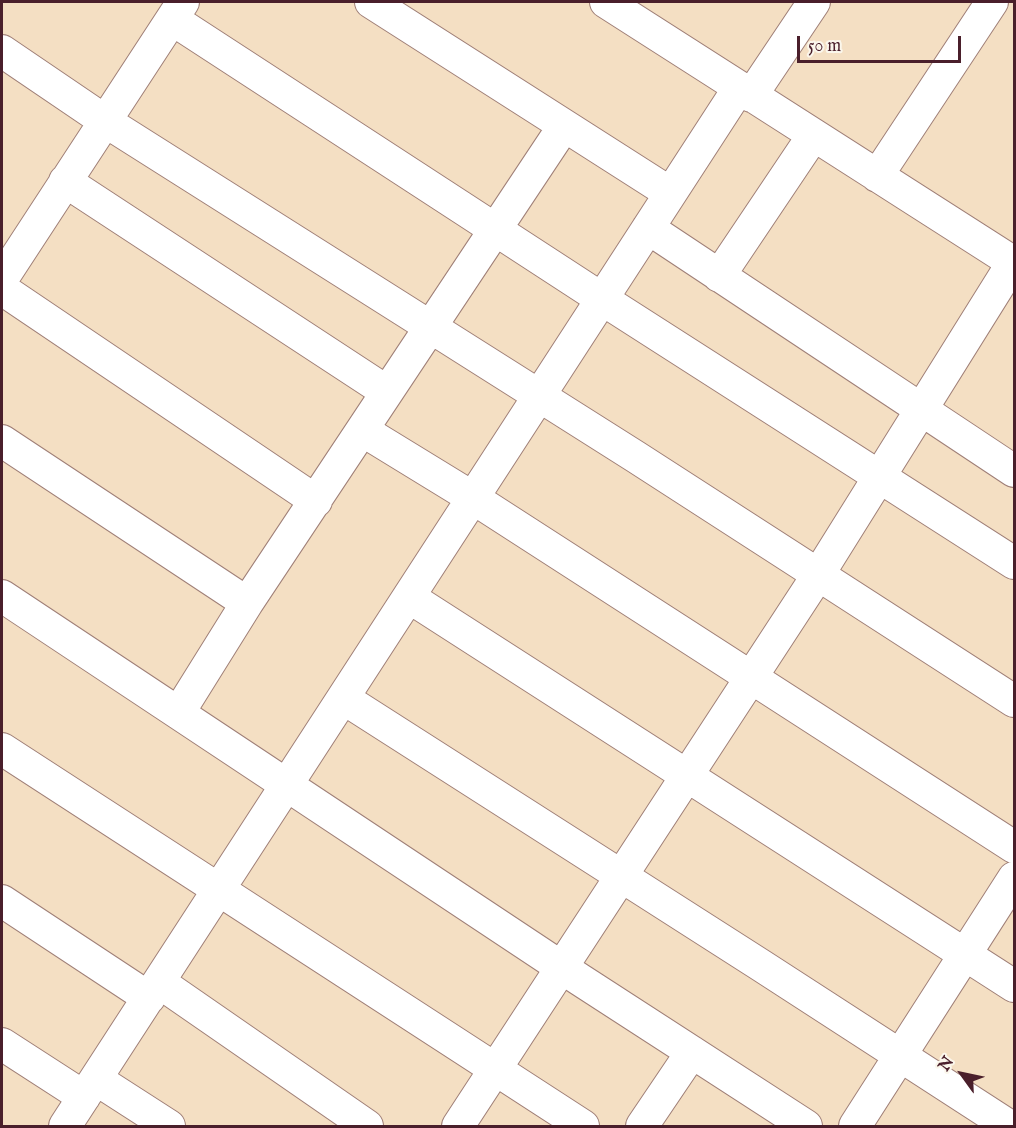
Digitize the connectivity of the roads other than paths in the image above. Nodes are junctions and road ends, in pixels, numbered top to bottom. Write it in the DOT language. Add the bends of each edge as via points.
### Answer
graph roads {
  1 [pos="371,2"];
  2 [pos="606,2"];
  3 [pos="814,2"];
  4 [pos="992,2"];
  5 [pos="178,10"];
  6 [pos="638,10"];
  7 [pos="2,51"];
  8 [pos="745,92"];
  9 [pos="105,121"];
  10 [pos="564,126"];
  11 [pos="813,136"];
  12 [pos="877,176"];
  13 [pos="65,182"];
  14 [pos="670,193"];
  15 [pos="648,228"];
  16 [pos="497,230"];
  17 [pos="1014,262"];
  18 [pos="719,276"];
  19 [pos="2,279"];
  20 [pos="2,289"];
  21 [pos="602,299"];
  22 [pos="430,327"];
  23 [pos="387,392"];
  24 [pos="539,396"];
  25 [pos="922,410"];
  26 [pos="362,430"];
  27 [pos="2,441"];
  28 [pos="1014,471"];
  29 [pos="878,477"];
  30 [pos="473,498"];
  31 [pos="316,501"];
  32 [pos="1014,563"];
  33 [pos="818,575"];
  34 [pos="2,596"];
  35 [pos="409,597"];
  36 [pos="247,603"];
  37 [pos="751,678"];
  38 [pos="343,699"];
  39 [pos="1014,701"];
  40 [pos="179,712"];
  41 [pos="2,749"];
  42 [pos="688,775"];
  43 [pos="288,785"];
  44 [pos="1014,847"];
  45 [pos="622,876"];
  46 [pos="1014,878"];
  47 [pos="219,890"];
  48 [pos="2,901"];
  49 [pos="966,955"];
  50 [pos="561,967"];
  51 [pos="1014,986"];
  52 [pos="154,990"];
  53 [pos="2,1044"];
  54 [pos="692,1052"];
  55 [pos="899,1056"];
  56 [pos="496,1069"];
  57 [pos="90,1088"];
  58 [pos="65,1126"];
  59 [pos="170,1126"];
  60 [pos="367,1126"];
  61 [pos="458,1126"];
  62 [pos="583,1126"];
  63 [pos="642,1126"];
  64 [pos="806,1126"];
  65 [pos="855,1126"];
  66 [pos="1009,1126"];
  1 -- 10 [label="street"];
  2 -- 6 [label="street"];
  3 -- 8 [label="street"];
  4 -- 12 [label="street"];
  5 -- 9 [label="street"];
  5 -- 16 [label="street"];
  6 -- 8 [label="street"];
  7 -- 9 [label="street"];
  8 -- 11 [label="street"];
  8 -- 14 [label="street"];
  9 -- 13 [label="street"];
  9 -- 22 [label="street"];
  10 -- 14 [label="street"];
  10 -- 16 [label="street"];
  11 -- 12 [label="street"];
  11 -- 18 [label="street"];
  12 -- 17 [label="street"];
  13 -- 19 [label="street"];
  13 -- 23 [label="street"];
  14 -- 15 [label="street"];
  15 -- 18 [label="street"];
  15 -- 21 [label="street"];
  16 -- 21 [label="street"];
  16 -- 22 [label="street"];
  17 -- 25 [label="street"];
  18 -- 25 [label="street"];
  20 -- 31 [label="street"];
  21 -- 24 [label="street"];
  21 -- 29 [label="street"];
  22 -- 23 [label="street"];
  22 -- 24 [label="street"];
  23 -- 26 [label="street"];
  24 -- 30 [label="street"];
  24 -- 33 [label="street"];
  25 -- 28 [label="street"];
  25 -- 29 [label="street"];
  26 -- 30 [label="street"];
  26 -- 31 [label="street"];
  27 -- 36 [label="street"];
  29 -- 32 [label="street"];
  29 -- 33 [label="street"];
  30 -- 35 [label="street"];
  30 -- 37 [label="street"];
  31 -- 36 [label="street"];
  33 -- 37 [label="street"];
  33 -- 39 [label="street"];
  34 -- 40 [label="street"];
  35 -- 38 [label="street"];
  35 -- 42 [label="street"];
  36 -- 40 [label="street"];
  37 -- 42 [label="street"];
  37 -- 44 [label="street"];
  38 -- 43 [label="street"];
  38 -- 45 [label="street"];
  40 -- 43 [label="street"];
  41 -- 47 [label="street"];
  42 -- 45 [label="street"];
  42 -- 49 [label="street"];
  43 -- 47 [label="street"];
  43 -- 50 [label="street"];
  45 -- 50 [label="street"];
  45 -- 55 [label="street"];
  46 -- 49 [label="street"];
  47 -- 52 [label="street"];
  47 -- 56 [label="street"];
  48 -- 52 [label="street"];
  49 -- 51 [label="street"];
  49 -- 55 [label="street"];
  50 -- 54 [label="street"];
  50 -- 56 [label="street"];
  52 -- 57 [label="street"];
  52 -- 60 [label="street"];
  53 -- 57 [label="street"];
  54 -- 63 [label="street"];
  54 -- 64 [label="street"];
  55 -- 65 [label="street"];
  55 -- 66 [label="street"];
  56 -- 61 [label="street"];
  56 -- 62 [label="street"];
  57 -- 58 [label="street"];
  57 -- 59 [label="street"];
}
